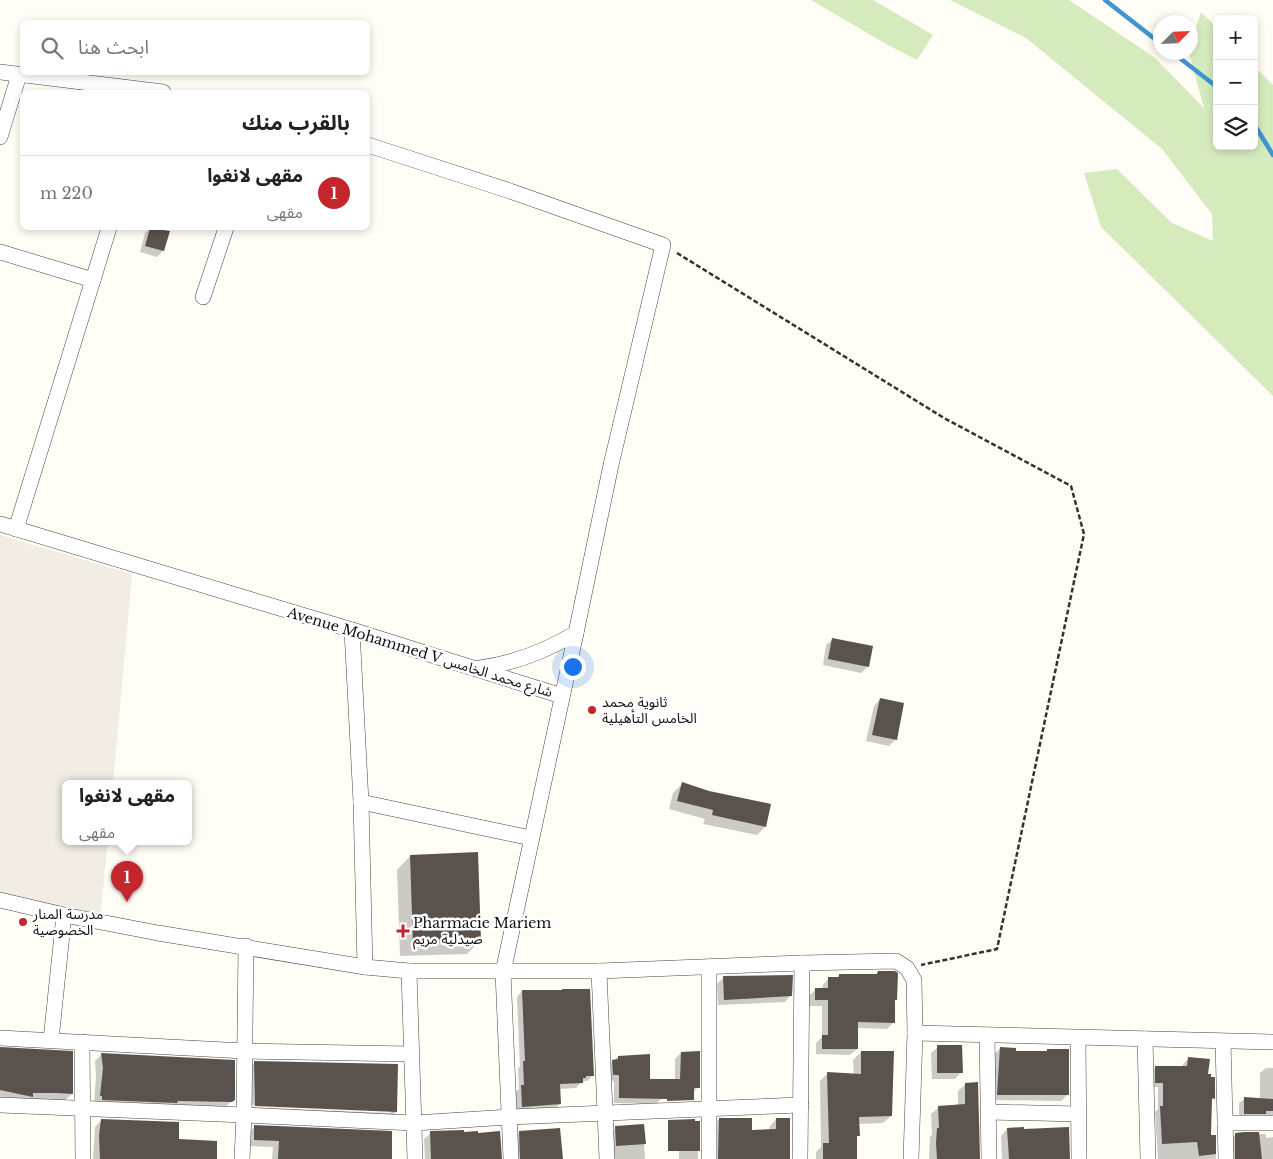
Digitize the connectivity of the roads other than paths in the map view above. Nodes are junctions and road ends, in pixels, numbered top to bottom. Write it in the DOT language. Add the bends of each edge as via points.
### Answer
graph roads {
  1 [pos="0,72"];
  2 [pos="19,75"];
  3 [pos="139,90"];
  4 [pos="0,137"];
  5 [pos="370,146"];
  6 [pos="108,230"];
  7 [pos="225,230"];
  8 [pos="0,252"];
  9 [pos="92,280"];
  10 [pos="203,297"];
  11 [pos="0,524"];
  12 [pos="16,529"];
  13 [pos="352,630"];
  14 [pos="576,633"];
  15 [pos="477,668"];
  16 [pos="562,696"];
  17 [pos="361,802"];
  18 [pos="531,838"];
  19 [pos="0,900"];
  20 [pos="64,915"];
  21 [pos="246,946"];
  22 [pos="802,963"];
  23 [pos="365,967"];
  24 [pos="709,967"];
  25 [pos="599,971"];
  26 [pos="409,972"];
  27 [pos="502,972"];
  28 [pos="915,1033"];
  29 [pos="987,1035"];
  30 [pos="0,1038"];
  31 [pos="1078,1038"];
  32 [pos="1145,1039"];
  33 [pos="52,1040"];
  34 [pos="82,1042"];
  35 [pos="1223,1042"];
  36 [pos="1273,1042"];
  37 [pos="244,1050"];
  38 [pos="411,1054"];
  39 [pos="801,1105"];
  40 [pos="0,1106"];
  41 [pos="82,1109"];
  42 [pos="709,1109"];
  43 [pos="989,1112"];
  44 [pos="604,1113"];
  45 [pos="1078,1114"];
  46 [pos="244,1115"];
  47 [pos="510,1117"];
  48 [pos="414,1123"];
  49 [pos="1225,1123"];
  50 [pos="1273,1123"];
  51 [pos="83,1159"];
  52 [pos="242,1159"];
  53 [pos="415,1159"];
  54 [pos="511,1159"];
  55 [pos="607,1159"];
  56 [pos="709,1159"];
  57 [pos="800,1159"];
  58 [pos="910,1159"];
  59 [pos="989,1159"];
  60 [pos="1079,1159"];
  61 [pos="1148,1159"];
  62 [pos="1226,1159"];
  1 -- 2 [label="street"];
  2 -- 3 [label="street"];
  2 -- 4 [label="street"];
  5 -- 14 [label="street" via="662,245"];
  6 -- 9 [label="street"];
  7 -- 10 [label="street"];
  8 -- 9 [label="street"];
  9 -- 12 [label="street"];
  11 -- 12 [label="street, Avenue Mohammed V شارع محمد الخامس"];
  12 -- 13 [label="street, Avenue Mohammed V شارع محمد الخامس"];
  13 -- 15 [label="street, Avenue Mohammed V شارع محمد الخامس"];
  13 -- 17 [label="street"];
  14 -- 15 [label="street" via="529,657"];
  14 -- 16 [label="street"];
  15 -- 16 [label="street, Avenue Mohammed V شارع محمد الخامس"];
  16 -- 18 [label="street, Avenue Mohammed V شارع محمد الخامس"];
  17 -- 18 [label="street"];
  17 -- 23 [label="street"];
  18 -- 27 [label="street, Avenue Mohammed V شارع محمد الخامس"];
  19 -- 20 [label="street"];
  20 -- 21 [label="street"];
  20 -- 33 [label="street"];
  21 -- 23 [label="street"];
  21 -- 37 [label="street"];
  22 -- 24 [label="street"];
  22 -- 28 [label="street" via="896,961 907,968 914,980"];
  22 -- 39 [label="street"];
  23 -- 26 [label="street"];
  24 -- 25 [label="street"];
  24 -- 42 [label="street"];
  25 -- 27 [label="street"];
  25 -- 44 [label="street"];
  26 -- 27 [label="street"];
  26 -- 38 [label="street"];
  27 -- 47 [label="street, Avenue Mohammed V شارع محمد الخامس"];
  28 -- 29 [label="street"];
  28 -- 58 [label="street"];
  29 -- 31 [label="street"];
  29 -- 43 [label="street"];
  30 -- 33 [label="street"];
  31 -- 32 [label="street"];
  31 -- 45 [label="street"];
  32 -- 35 [label="street"];
  32 -- 61 [label="street"];
  33 -- 34 [label="street"];
  34 -- 37 [label="street"];
  34 -- 41 [label="street"];
  35 -- 36 [label="street"];
  35 -- 49 [label="street"];
  37 -- 38 [label="street"];
  37 -- 46 [label="street"];
  38 -- 48 [label="street"];
  39 -- 42 [label="street"];
  39 -- 57 [label="street"];
  40 -- 41 [label="street"];
  41 -- 46 [label="street"];
  41 -- 51 [label="street"];
  42 -- 44 [label="street"];
  42 -- 56 [label="street"];
  43 -- 45 [label="street"];
  43 -- 59 [label="street"];
  44 -- 47 [label="street"];
  44 -- 55 [label="street"];
  45 -- 60 [label="street"];
  46 -- 48 [label="street"];
  46 -- 52 [label="street"];
  47 -- 48 [label="street"];
  47 -- 54 [label="street, Avenue Mohammed V شارع محمد الخامس"];
  48 -- 53 [label="street"];
  49 -- 50 [label="street"];
  49 -- 62 [label="street"];
}
